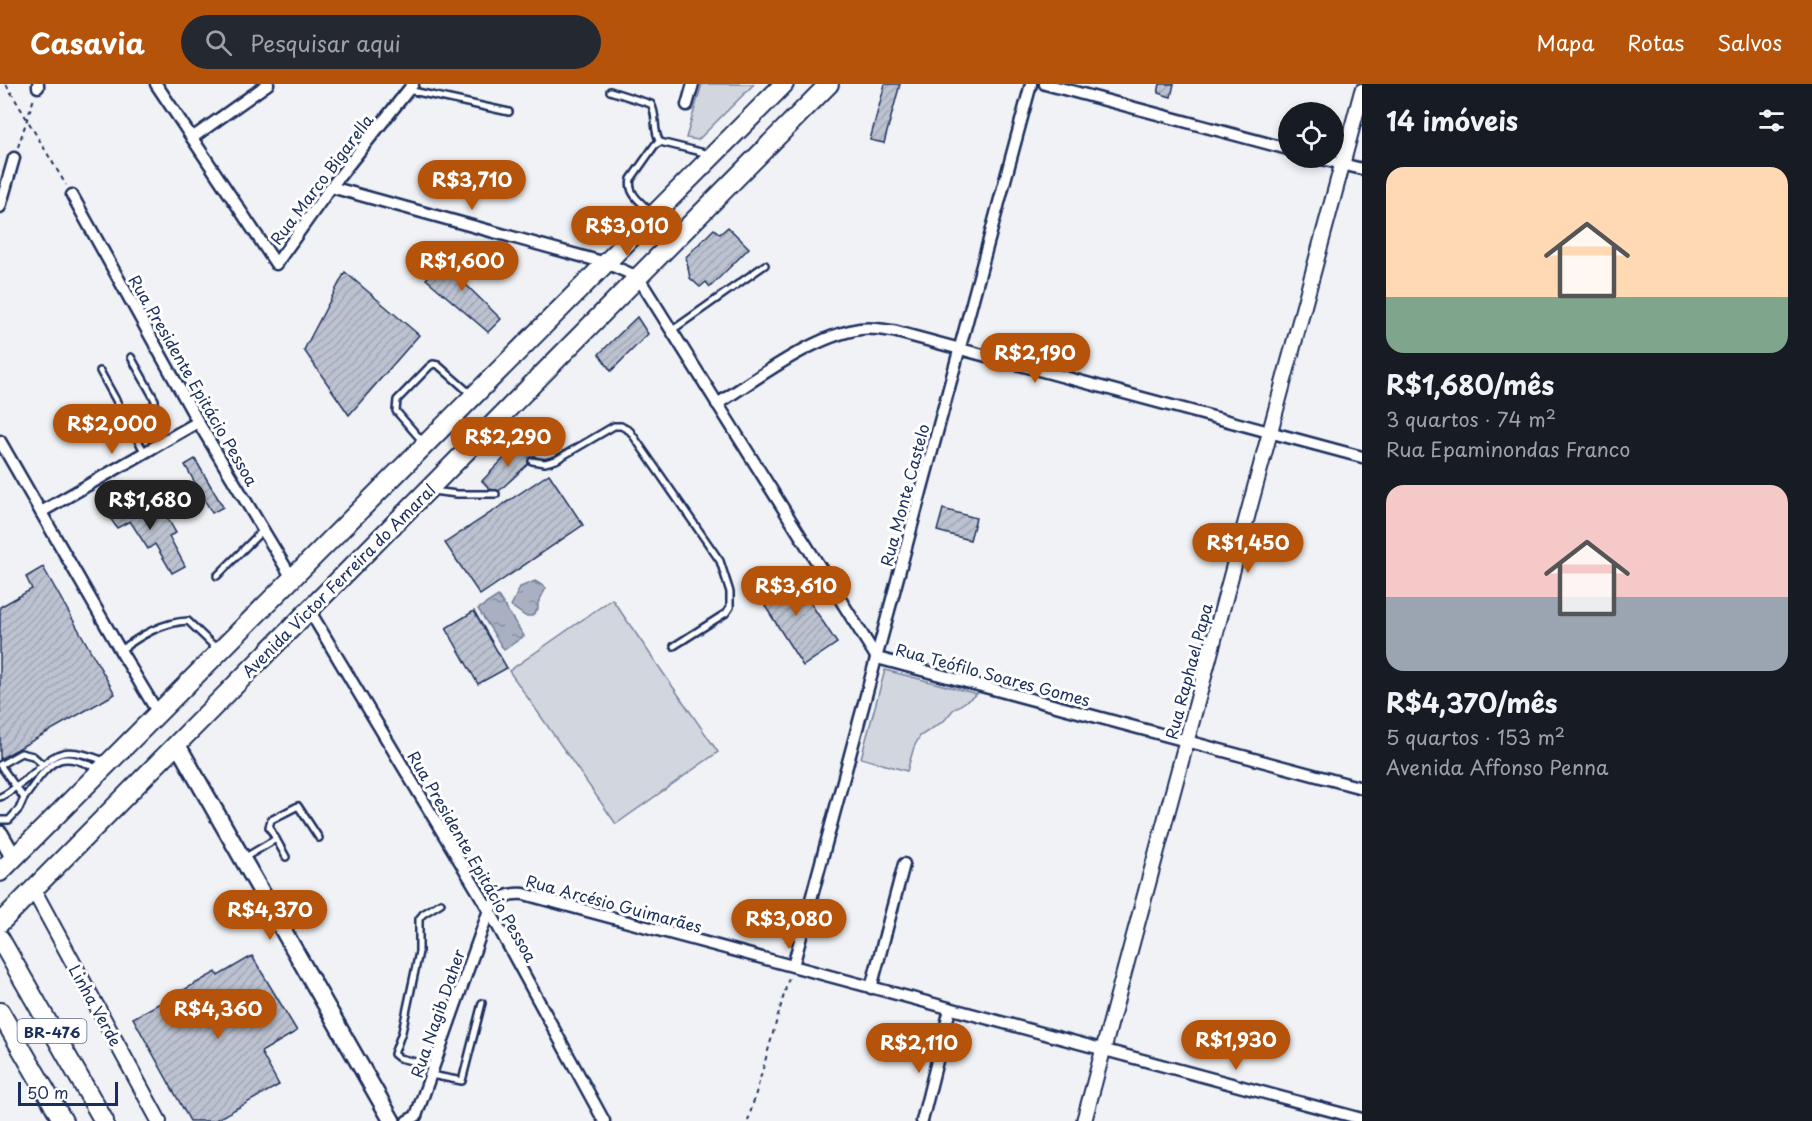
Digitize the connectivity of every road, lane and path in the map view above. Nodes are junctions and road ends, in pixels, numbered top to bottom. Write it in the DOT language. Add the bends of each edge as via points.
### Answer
graph roads {
  1 [pos="6,84"];
  2 [pos="156,84"];
  3 [pos="268,84"];
  4 [pos="693,84"];
  5 [pos="784,84"];
  6 [pos="829,84"];
  7 [pos="1031,84"];
  8 [pos="1045,84"];
  9 [pos="38,86"];
  10 [pos="410,87"];
  11 [pos="610,91"];
  12 [pos="1362,91"];
  13 [pos="687,105"];
  14 [pos="509,112"];
  15 [pos="27,121"];
  16 [pos="192,138"];
  17 [pos="660,142"];
  18 [pos="1278,147"];
  19 [pos="713,155"];
  20 [pos="1344,157"];
  21 [pos="14,158"];
  22 [pos="1344,164"];
  23 [pos="1341,168"];
  24 [pos="1362,169"];
  25 [pos="331,188"];
  26 [pos="72,195"];
  27 [pos="0,207"];
  28 [pos="654,215"];
  29 [pos="606,263"];
  30 [pos="765,265"];
  31 [pos="638,277"];
  32 [pos="671,331"];
  33 [pos="958,349"];
  34 [pos="131,357"];
  35 [pos="100,371"];
  36 [pos="474,396"];
  37 [pos="717,404"];
  38 [pos="128,422"];
  39 [pos="198,422"];
  40 [pos="495,422"];
  41 [pos="1270,432"];
  42 [pos="1,444"];
  43 [pos="425,445"];
  44 [pos="517,446"];
  45 [pos="145,453"];
  46 [pos="1362,457"];
  47 [pos="532,461"];
  48 [pos="428,490"];
  49 [pos="496,494"];
  50 [pos="41,512"];
  51 [pos="263,530"];
  52 [pos="217,576"];
  53 [pos="292,578"];
  54 [pos="309,610"];
  55 [pos="674,646"];
  56 [pos="120,650"];
  57 [pos="219,652"];
  58 [pos="877,658"];
  59 [pos="158,713"];
  60 [pos="1186,741"];
  61 [pos="177,744"];
  62 [pos="42,764"];
  63 [pos="0,765"];
  64 [pos="105,766"];
  65 [pos="16,787"];
  66 [pos="1362,788"];
  67 [pos="0,797"];
  68 [pos="24,798"];
  69 [pos="0,820"];
  70 [pos="0,834"];
  71 [pos="319,838"];
  72 [pos="276,839"];
  73 [pos="286,857"];
  74 [pos="14,858"];
  75 [pos="242,859"];
  76 [pos="904,864"];
  77 [pos="0,872"];
  78 [pos="33,889"];
  79 [pos="441,903"];
  80 [pos="489,910"];
  81 [pos="0,923"];
  82 [pos="0,939"];
  83 [pos="793,966"];
  84 [pos="871,988"];
  85 [pos="482,1003"];
  86 [pos="950,1009"];
  87 [pos="0,1012"];
  88 [pos="1103,1050"];
  89 [pos="433,1071"];
  90 [pos="1362,1119"];
  91 [pos="63,1121"];
  92 [pos="105,1121"];
  93 [pos="159,1121"];
  94 [pos="392,1121"];
  95 [pos="407,1121"];
  96 [pos="604,1121"];
  97 [pos="748,1121"];
  98 [pos="922,1121"];
  99 [pos="1084,1121"];
  1 -- 15 [label="path"];
  2 -- 16 [label="street"];
  3 -- 16 [label="street"];
  4 -- 13 [label="street"];
  5 -- 19 [label="highway, Avenida Victor Ferreira do Amaral"];
  6 -- 31 [label="highway, Avenida Victor Ferreira do Amaral"];
  7 -- 33 [label="street, Rua Monte Castelo"];
  8 -- 18 [label="street"];
  9 -- 15 [label="path"];
  10 -- 14 [label="lane"];
  10 -- 25 [label="street, Rua Marco Bigarella"];
  11 -- 17 [label="lane" via="651,104 655,135"];
  12 -- 20 [label="street, Rua Raphael Papa"];
  15 -- 21 [label="path"];
  15 -- 26 [label="path"];
  16 -- 25 [label="street, Rua Marco Bigarella" via="276,264"];
  17 -- 19 [label="lane"];
  17 -- 28 [label="lane" via="629,186"];
  19 -- 28 [label="highway, Avenida Victor Ferreira do Amaral"];
  21 -- 27 [label="street"];
  22 -- 24 [label="street"];
  23 -- 41 [label="street, Rua Raphael Papa"];
  25 -- 29 [label="street"];
  26 -- 39 [label="street, Rua Presidente Epitácio Pessoa"];
  28 -- 29 [label="highway, Avenida Victor Ferreira do Amaral"];
  29 -- 31 [label="street"];
  29 -- 36 [label="highway, Avenida Victor Ferreira do Amaral"];
  30 -- 32 [label="lane"];
  31 -- 32 [label="street, Rua Teófilo Soares Gomes"];
  31 -- 40 [label="highway, Avenida Victor Ferreira do Amaral"];
  32 -- 37 [label="street, Rua Teófilo Soares Gomes"];
  33 -- 37 [label="street" via="879,329 841,333 810,347"];
  33 -- 41 [label="street"];
  33 -- 58 [label="street, Rua Monte Castelo"];
  34 -- 38 [label="lane" via="155,404"];
  35 -- 38 [label="lane"];
  36 -- 43 [label="highway, Avenida Victor Ferreira do Amaral"];
  36 -- 43 [label="lane" via="438,365 429,367 395,406"];
  37 -- 58 [label="street, Rua Teófilo Soares Gomes"];
  38 -- 45 [label="lane"];
  39 -- 45 [label="street"];
  39 -- 51 [label="street, Rua Presidente Epitácio Pessoa"];
  40 -- 44 [label="lane"];
  40 -- 48 [label="highway, Avenida Victor Ferreira do Amaral"];
  41 -- 46 [label="street"];
  41 -- 60 [label="street, Rua Raphael Papa"];
  42 -- 50 [label="street"];
  43 -- 53 [label="highway, Avenida Victor Ferreira do Amaral"];
  45 -- 50 [label="street"];
  47 -- 55 [label="lane" via="556,460 614,426 630,431 720,561 730,592 726,613"];
  48 -- 49 [label="lane"];
  48 -- 54 [label="highway, Avenida Victor Ferreira do Amaral"];
  50 -- 56 [label="street"];
  51 -- 52 [label="lane"];
  51 -- 53 [label="street, Rua Presidente Epitácio Pessoa"];
  53 -- 57 [label="highway, Avenida Victor Ferreira do Amaral"];
  54 -- 61 [label="highway, Avenida Victor Ferreira do Amaral"];
  54 -- 80 [label="street, Rua Presidente Epitácio Pessoa"];
  56 -- 57 [label="lane" via="138,637 173,622 188,621"];
  56 -- 59 [label="street"];
  57 -- 59 [label="highway, Avenida Victor Ferreira do Amaral"];
  58 -- 60 [label="street, Rua Teófilo Soares Gomes"];
  58 -- 83 [label="street, Rua Monte Castelo"];
  59 -- 64 [label="highway, Avenida Victor Ferreira do Amaral"];
  60 -- 66 [label="street, Rua Teófilo Soares Gomes"];
  60 -- 88 [label="street, Rua Raphael Papa"];
  61 -- 75 [label="main road"];
  61 -- 78 [label="highway, Avenida Victor Ferreira do Amaral"];
  62 -- 63 [label="lane" via="21,753"];
  62 -- 64 [label="lane" via="69,751 82,753"];
  62 -- 65 [label="lane"];
  63 -- 65 [label="lane"];
  64 -- 68 [label="lane" via="61,759 47,769"];
  64 -- 74 [label="highway, Avenida Victor Ferreira do Amaral"];
  65 -- 67 [label="lane"];
  65 -- 68 [label="lane"];
  68 -- 69 [label="lane" via="9,820"];
  70 -- 74 [label="main road"];
  71 -- 72 [label="lane" via="298,806 271,820 269,827"];
  72 -- 73 [label="lane"];
  72 -- 75 [label="lane"];
  74 -- 77 [label="highway, Avenida Victor Ferreira do Amaral"];
  75 -- 94 [label="main road"];
  76 -- 84 [label="street"];
  78 -- 81 [label="highway, Avenida Victor Ferreira do Amaral"];
  78 -- 93 [label="street, Linha Verde"];
  79 -- 89 [label="lane" via="419,919 419,952 394,1054"];
  80 -- 83 [label="street, Rua Arcésio Guimarães" via="504,896 524,894"];
  80 -- 89 [label="street, Rua Nagib Daher"];
  80 -- 96 [label="street, Rua Presidente Epitácio Pessoa"];
  82 -- 92 [label="highway, BR-476"];
  83 -- 84 [label="street, Rua Arcésio Guimarães"];
  83 -- 97 [label="path"];
  84 -- 86 [label="street, Rua Arcésio Guimarães"];
  85 -- 89 [label="lane" via="462,1081"];
  86 -- 88 [label="street, Rua Arcésio Guimarães"];
  86 -- 98 [label="street"];
  87 -- 91 [label="highway"];
  88 -- 90 [label="street, Rua Arcésio Guimarães"];
  88 -- 99 [label="street, Rua Raphael Papa"];
  89 -- 95 [label="street, Rua Nagib Daher" via="416,1116"];
}
